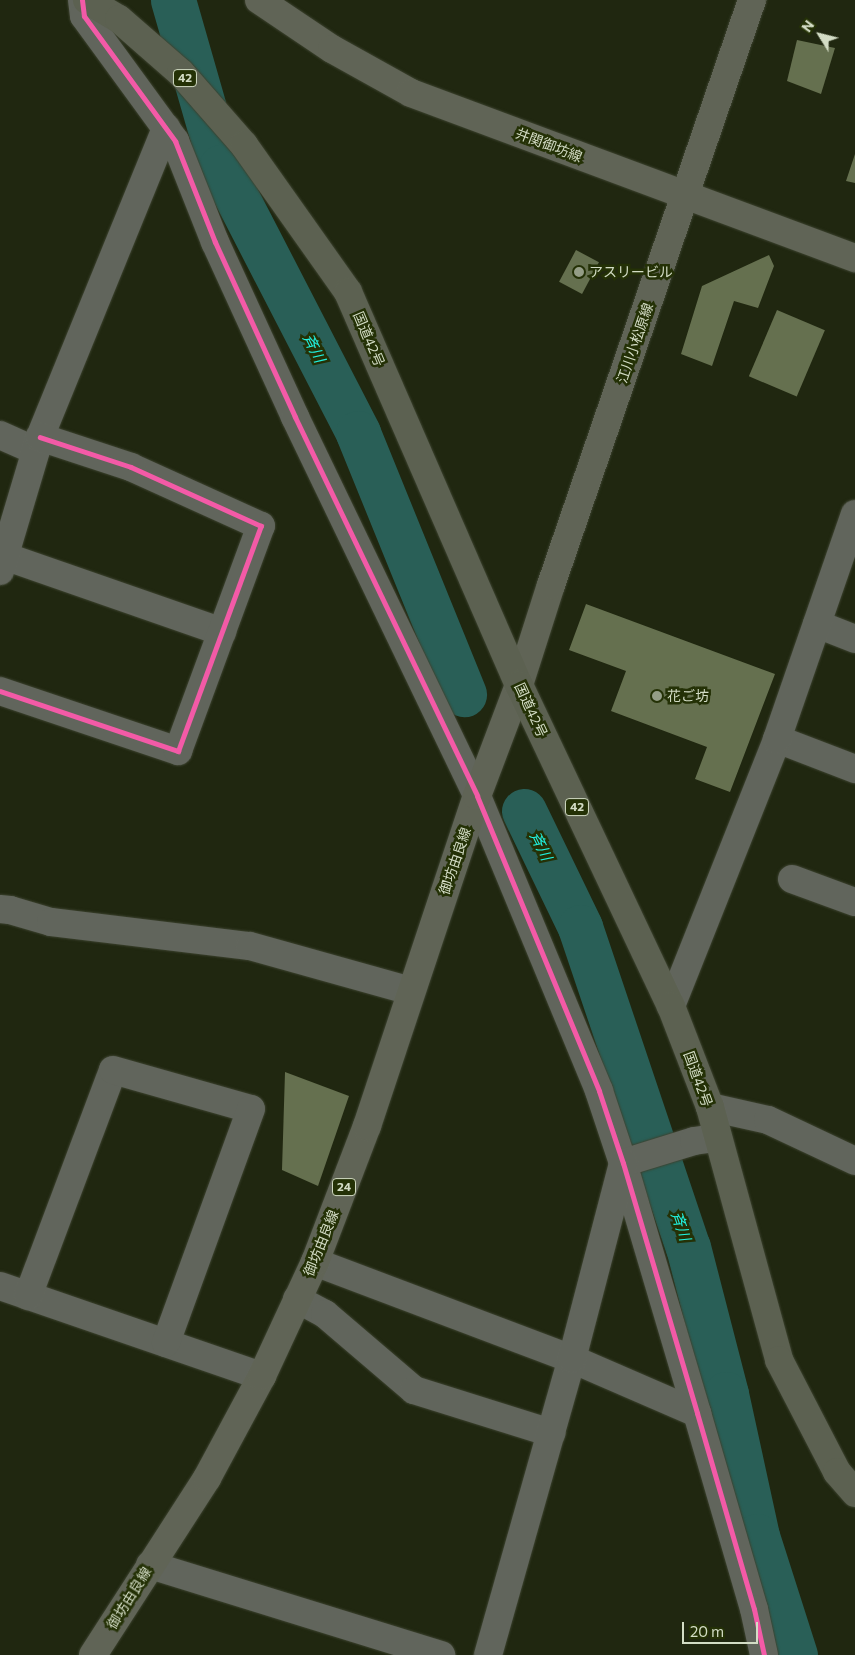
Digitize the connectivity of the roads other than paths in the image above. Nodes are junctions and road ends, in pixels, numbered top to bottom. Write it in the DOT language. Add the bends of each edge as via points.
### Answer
graph roads {
  1 [pos="82,0"];
  2 [pos="87,0"];
  3 [pos="259,0"];
  4 [pos="752,0"];
  5 [pos="166,128"];
  6 [pos="686,196"];
  7 [pos="855,258"];
  8 [pos="0,435"];
  9 [pos="38,444"];
  10 [pos="855,514"];
  11 [pos="2,563"];
  12 [pos="817,624"];
  13 [pos="222,632"];
  14 [pos="855,639"];
  15 [pos="519,685"];
  16 [pos="0,691"];
  17 [pos="777,740"];
  18 [pos="855,769"];
  19 [pos="476,796"];
  20 [pos="792,879"];
  21 [pos="855,902"];
  22 [pos="0,909"];
  23 [pos="411,991"];
  24 [pos="671,1006"];
  25 [pos="710,1108"];
  26 [pos="705,1140"];
  27 [pos="855,1161"];
  28 [pos="623,1163"];
  29 [pos="315,1262"];
  30 [pos="0,1286"];
  31 [pos="28,1296"];
  32 [pos="297,1299"];
  33 [pos="166,1343"];
  34 [pos="572,1359"];
  35 [pos="262,1376"];
  36 [pos="697,1413"];
  37 [pos="551,1433"];
  38 [pos="855,1493"];
  39 [pos="150,1565"];
  40 [pos="93,1655"];
  41 [pos="441,1655"];
  42 [pos="488,1655"];
  43 [pos="764,1655"];
  1 -- 5 [label="street" via="84,16"];
  2 -- 15 [label="highway, 国道42号 / 42" via="118,19 181,73 244,145 348,292"];
  3 -- 6 [label="main road, 井関御坊線" via="332,49 411,93"];
  4 -- 6 [label="main road, 江川小松原線"];
  5 -- 9 [label="street"];
  5 -- 19 [label="street" via="175,141 215,242 291,409"];
  6 -- 7 [label="main road, 井関御坊線"];
  6 -- 15 [label="main road, 江川小松原線"];
  8 -- 9 [label="street"];
  9 -- 11 [label="street"];
  9 -- 13 [label="street" via="131,467 261,526"];
  10 -- 12 [label="street"];
  11 -- 13 [label="street"];
  12 -- 14 [label="street"];
  12 -- 17 [label="street"];
  13 -- 16 [label="street" via="178,750"];
  15 -- 19 [label="main road, 御坊由良線 / 24"];
  15 -- 24 [label="highway, 国道42号 / 42"];
  17 -- 18 [label="street"];
  17 -- 24 [label="street"];
  19 -- 23 [label="main road, 御坊由良線 / 24"];
  19 -- 28 [label="street" via="599,1091"];
  20 -- 21 [label="street"];
  22 -- 23 [label="street" via="51,922 250,946"];
  23 -- 29 [label="main road, 御坊由良線 / 24" via="367,1126"];
  24 -- 25 [label="highway, 国道42号 / 42"];
  25 -- 26 [label="highway, 国道42号 / 42"];
  25 -- 27 [label="street" via="768,1120"];
  26 -- 28 [label="street"];
  26 -- 38 [label="highway, 国道42号 / 42" via="779,1360 837,1472"];
  28 -- 34 [label="street"];
  28 -- 36 [label="street"];
  29 -- 32 [label="main road, 御坊由良線 / 24"];
  29 -- 34 [label="street"];
  30 -- 31 [label="street"];
  31 -- 33 [label="street"];
  31 -- 33 [label="street" via="113,1070 251,1109"];
  32 -- 35 [label="main road, 御坊由良線 / 24"];
  32 -- 37 [label="street" via="325,1314 414,1390"];
  33 -- 35 [label="street"];
  34 -- 36 [label="street"];
  34 -- 37 [label="street"];
  35 -- 39 [label="main road, 御坊由良線 / 24" via="207,1478"];
  36 -- 43 [label="street" via="754,1609"];
  37 -- 42 [label="street"];
  39 -- 40 [label="main road, 御坊由良線 / 24"];
  39 -- 41 [label="street"];
}
